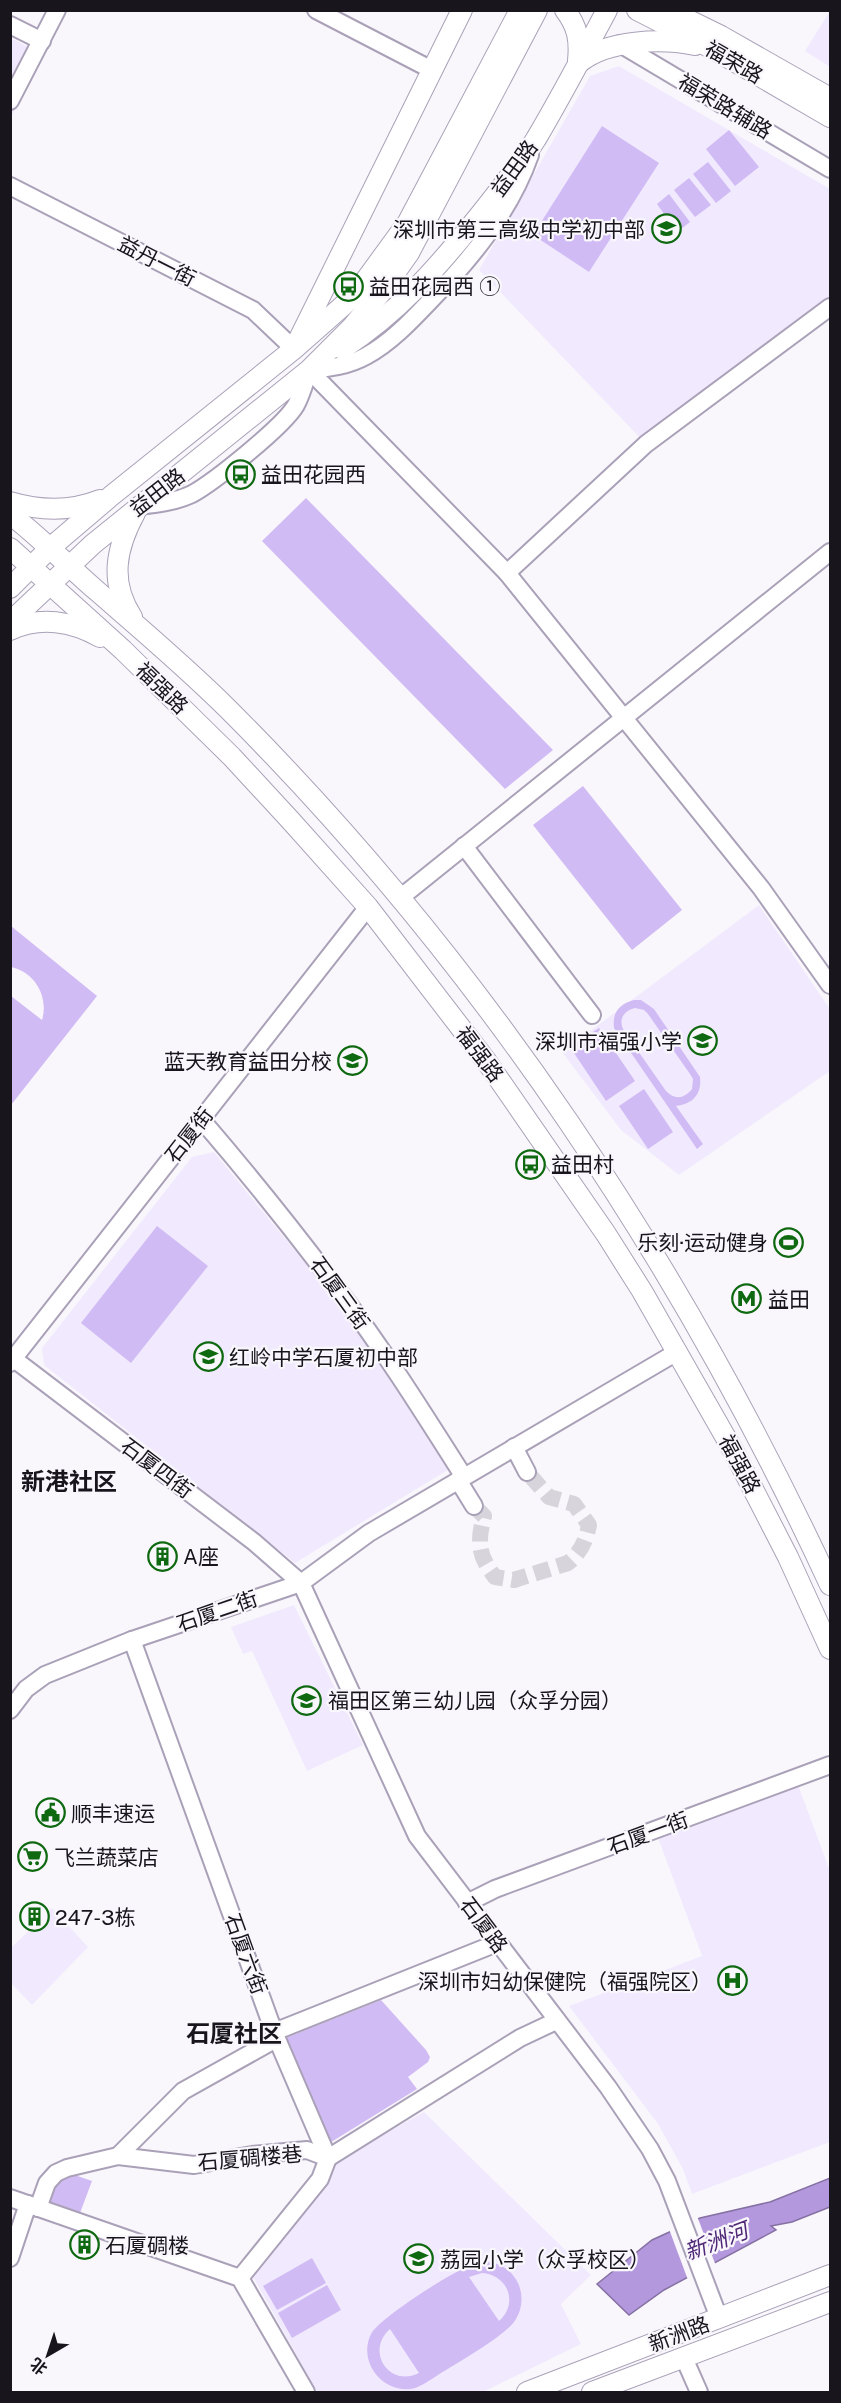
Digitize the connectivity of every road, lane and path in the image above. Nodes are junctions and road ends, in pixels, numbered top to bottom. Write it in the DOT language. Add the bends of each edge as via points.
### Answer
graph roads {
  1 [pos="57,10"];
  2 [pos="316,10"];
  3 [pos="462,10"];
  4 [pos="520,10"];
  5 [pos="537,10"];
  6 [pos="565,10"];
  7 [pos="607,10"];
  8 [pos="637,10"];
  9 [pos="668,10"];
  10 [pos="10,25"];
  11 [pos="42,41"];
  12 [pos="620,44"];
  13 [pos="712,49"];
  14 [pos="578,64"];
  15 [pos="432,70"];
  16 [pos="831,98"];
  17 [pos="10,101"];
  18 [pos="831,117"];
  19 [pos="458,146"];
  20 [pos="831,169"];
  21 [pos="10,186"];
  22 [pos="831,307"];
  23 [pos="294,349"];
  24 [pos="309,370"];
  25 [pos="111,496"];
  26 [pos="10,502"];
  27 [pos="138,506"];
  28 [pos="10,514"];
  29 [pos="10,548"];
  30 [pos="50,548"];
  31 [pos="831,552"];
  32 [pos="31,566"];
  33 [pos="69,566"];
  34 [pos="507,573"];
  35 [pos="50,584"];
  36 [pos="10,588"];
  37 [pos="10,622"];
  38 [pos="10,630"];
  39 [pos="143,631"];
  40 [pos="123,650"];
  41 [pos="625,717"];
  42 [pos="464,846"];
  43 [pos="400,898"];
  44 [pos="368,907"];
  45 [pos="831,985"];
  46 [pos="592,1015"];
  47 [pos="201,1119"];
  48 [pos="677,1352"];
  49 [pos="12,1359"];
  50 [pos="514,1447"];
  51 [pos="527,1472"];
  52 [pos="461,1479"];
  53 [pos="474,1506"];
  54 [pos="301,1583"];
  55 [pos="831,1585"];
  56 [pos="132,1640"];
  57 [pos="831,1649"];
  58 [pos="11,1710"];
  59 [pos="831,1765"];
  60 [pos="467,1903"];
  61 [pos="497,1943"];
  62 [pos="556,2021"];
  63 [pos="275,2036"];
  64 [pos="118,2156"];
  65 [pos="328,2158"];
  66 [pos="10,2198"];
  67 [pos="33,2206"];
  68 [pos="10,2258"];
  69 [pos="831,2275"];
  70 [pos="240,2278"];
  71 [pos="831,2302"];
  72 [pos="720,2318"];
  73 [pos="684,2358"];
  74 [pos="306,2392"];
  75 [pos="527,2392"];
  76 [pos="592,2392"];
  77 [pos="699,2392"];
  1 -- 11 [label="street"];
  2 -- 15 [label="street"];
  3 -- 15 [label="main road, 益田路"];
  4 -- 19 [label="main road, 益田路"];
  5 -- 19 [label="main road, 益田路"];
  6 -- 14 [label="main road" via="580,43"];
  7 -- 14 [label="main road, 益田路"];
  8 -- 13 [label="main road, 福荣路"];
  9 -- 16 [label="main road, 福荣路"];
  10 -- 11 [label="street"];
  11 -- 17 [label="street"];
  12 -- 13 [label="main road" via="675,42"];
  12 -- 14 [label="main road" via="591,53"];
  12 -- 20 [label="street, 福荣路辅路"];
  13 -- 18 [label="main road, 福荣路"];
  14 -- 24 [label="main road, 益田路" via="535,140 429,277 365,334"];
  15 -- 23 [label="main road, 益田路"];
  19 -- 23 [label="main road, 益田路" via="354,296"];
  19 -- 24 [label="main road, 益田路" via="409,253 353,326"];
  21 -- 23 [label="street, 益丹一街" via="253,310"];
  22 -- 34 [label="street" via="646,444"];
  23 -- 25 [label="main road, 益田路"];
  24 -- 27 [label="main road, 益田路"];
  24 -- 34 [label="street"];
  25 -- 26 [label="main road" via="64,510"];
  25 -- 30 [label="main road, 益田路"];
  27 -- 33 [label="main road, 益田路"];
  27 -- 39 [label="main road" via="119,546 116,566 124,602"];
  28 -- 30 [label="main road, 福强路"];
  29 -- 32 [label="main road, 福强路"];
  30 -- 32 [label="main road, 益田路"];
  30 -- 33 [label="main road, 福强路"];
  31 -- 41 [label="street"];
  32 -- 35 [label="main road, 福强路"];
  32 -- 36 [label="main road, 益田路"];
  33 -- 35 [label="main road, 益田路"];
  33 -- 39 [label="main road, 福强路"];
  34 -- 41 [label="street"];
  35 -- 37 [label="main road, 益田路"];
  35 -- 40 [label="main road, 福强路"];
  38 -- 40 [label="main road" via="50,621 71,624"];
  39 -- 43 [label="main road, 福强路" via="285,768"];
  40 -- 44 [label="main road, 福强路" via="231,758"];
  41 -- 42 [label="street"];
  41 -- 45 [label="street" via="761,888"];
  42 -- 43 [label="street"];
  42 -- 46 [label="street"];
  43 -- 55 [label="main road, 福强路" via="525,1059 624,1204 717,1359"];
  44 -- 47 [label="street, 石厦街"];
  44 -- 48 [label="main road, 福强路" via="527,1118 606,1234"];
  47 -- 49 [label="street, 石厦街"];
  47 -- 52 [label="street, 石厦三街" via="340,1292 404,1383"];
  48 -- 50 [label="street, 石厦二街"];
  48 -- 57 [label="main road, 福强路" via="761,1504"];
  49 -- 54 [label="street, 石厦四街" via="254,1542"];
  50 -- 51 [label="street"];
  50 -- 52 [label="street, 石厦二街"];
  52 -- 53 [label="street, 石厦三街"];
  52 -- 54 [label="street, 石厦二街" via="369,1533"];
  54 -- 56 [label="street, 石厦二街"];
  54 -- 60 [label="street, 石厦路" via="417,1836"];
  56 -- 58 [label="street, 石厦二街" via="45,1675 26,1689"];
  56 -- 63 [label="street, 石厦六街"];
  59 -- 60 [label="street, 石厦一街"];
  60 -- 61 [label="street, 石厦路"];
  61 -- 62 [label="street, 石厦路"];
  61 -- 63 [label="street"];
  62 -- 65 [label="street, 石厦碉楼巷" via="520,2038"];
  62 -- 72 [label="street, 石厦路" via="608,2087 668,2181"];
  63 -- 64 [label="street" via="183,2091"];
  63 -- 65 [label="street, 石厦六街"];
  64 -- 65 [label="street, 石厦碉楼巷" via="195,2165 307,2150"];
  64 -- 67 [label="street, 石厦碉楼巷" via="56,2173"];
  65 -- 70 [label="street" via="320,2179"];
  66 -- 67 [label="street"];
  67 -- 68 [label="street, 石厦碉楼巷"];
  67 -- 70 [label="street"];
  69 -- 72 [label="main road, 新洲路"];
  70 -- 74 [label="street"];
  71 -- 73 [label="main road, 新洲路"];
  72 -- 75 [label="main road, 新洲路"];
  73 -- 76 [label="main road, 新洲路"];
  73 -- 77 [label="street"];
}
